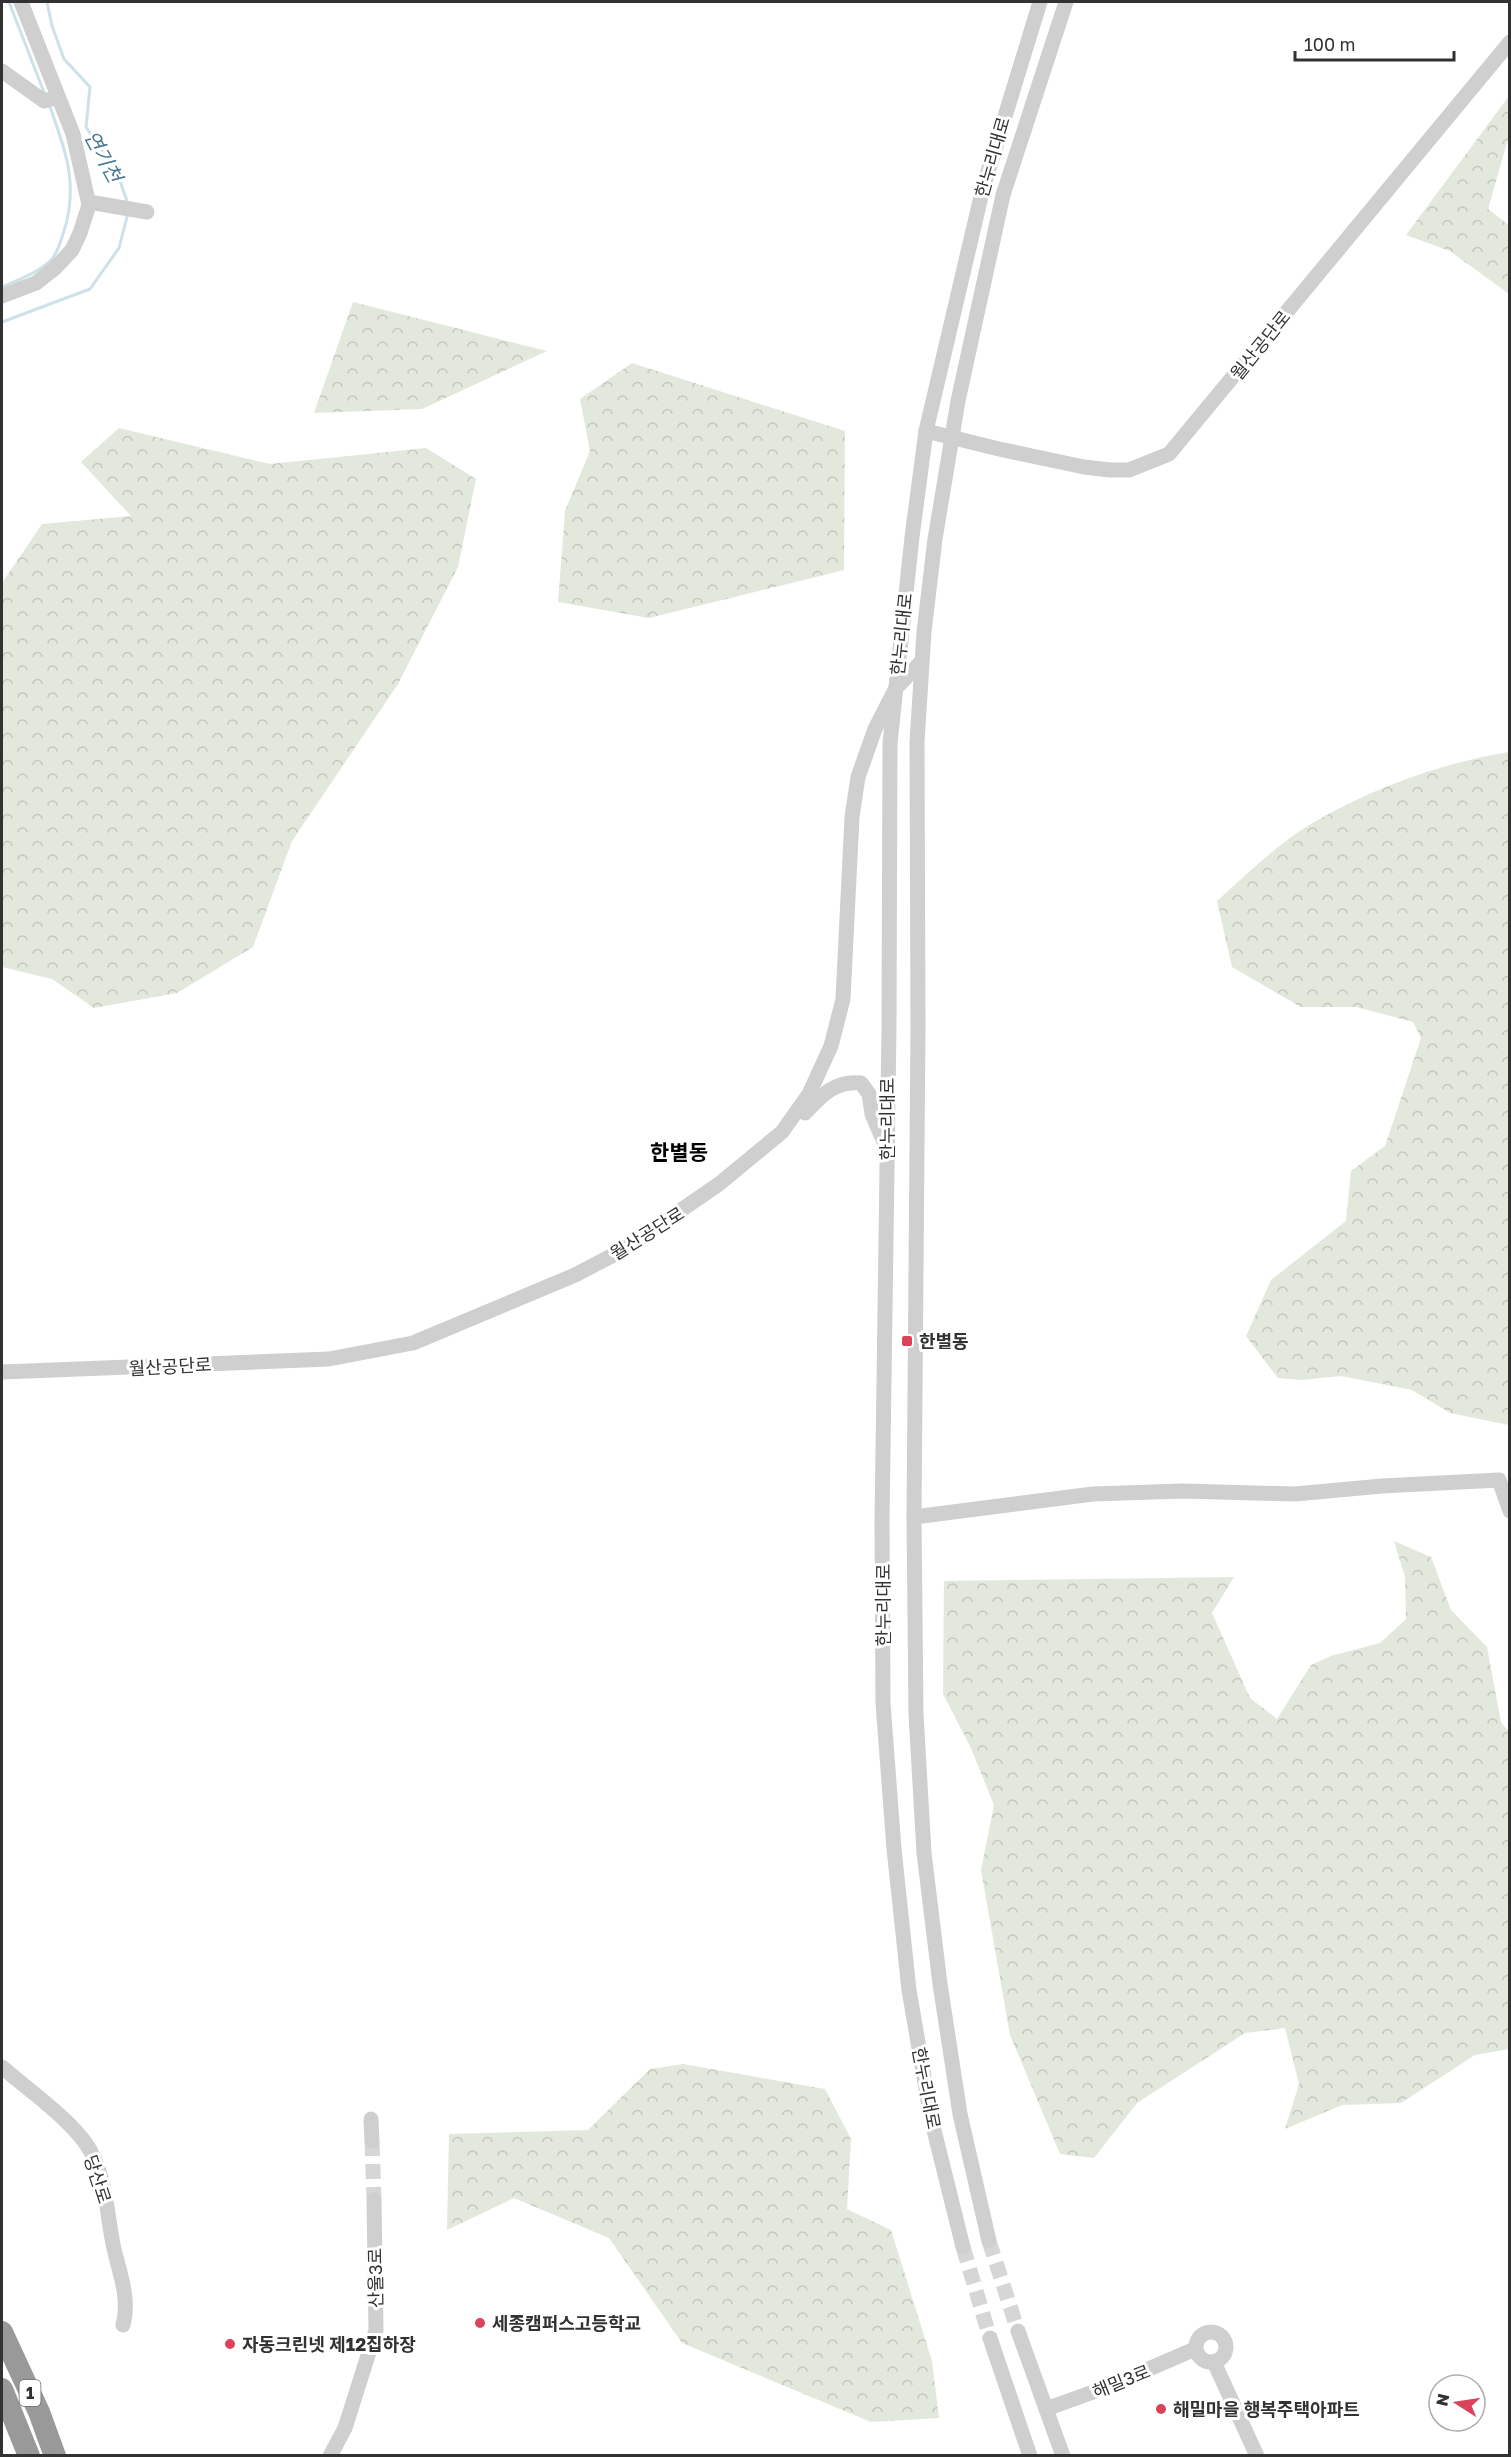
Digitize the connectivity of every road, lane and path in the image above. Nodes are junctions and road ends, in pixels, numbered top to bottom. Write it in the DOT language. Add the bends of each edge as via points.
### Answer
graph roads {
  1 [pos="21,2"];
  2 [pos="1040,2"];
  3 [pos="1066,2"];
  4 [pos="1509,42"];
  5 [pos="2,71"];
  6 [pos="51,99"];
  7 [pos="92,204"];
  8 [pos="147,212"];
  9 [pos="2,296"];
  10 [pos="926,431"];
  11 [pos="951,437"];
  12 [pos="921,662"];
  13 [pos="896,688"];
  14 [pos="782,1132"];
  15 [pos="887,1150"];
  16 [pos="2,1372"];
  17 [pos="1509,1511"];
  18 [pos="914,1517"];
  19 [pos="2,2067"];
  20 [pos="371,2119"];
  21 [pos="372,2141"];
  22 [pos="374,2200"];
  23 [pos="989,2241"];
  24 [pos="963,2247"];
  25 [pos="123,2325"];
  26 [pos="1018,2331"];
  27 [pos="2,2332"];
  28 [pos="990,2338"];
  29 [pos="1195,2349"];
  30 [pos="1214,2362"];
  31 [pos="2,2389"];
  32 [pos="1046,2409"];
  33 [pos="30,2456"];
  34 [pos="55,2456"];
  35 [pos="330,2456"];
  36 [pos="1030,2456"];
  37 [pos="1063,2456"];
  38 [pos="1257,2456"];
  1 -- 6 [label="street"];
  2 -- 10 [label="street, 한누리대로" via="983,188"];
  3 -- 11 [label="street, 한누리대로" via="1004,195"];
  4 -- 11 [label="street, 월산공단로" via="1169,454 1130,470 1110,470"];
  5 -- 6 [label="street"];
  6 -- 7 [label="street" via="73,134"];
  7 -- 8 [label="street"];
  7 -- 9 [label="street" via="72,250 55,268 36,283"];
  10 -- 11 [label="street, 월산공단로"];
  10 -- 13 [label="street, 한누리대로"];
  11 -- 12 [label="street, 한누리대로"];
  12 -- 13 [label="street, 월산공단로"];
  12 -- 18 [label="street, 한누리대로" via="917,742"];
  13 -- 14 [label="street, 월산공단로" via="875,729 858,777 852,817 843,999 831,1046 809,1094"];
  13 -- 15 [label="street, 한누리대로" via="890,742"];
  14 -- 15 [label="street" via="836,1085 861,1083 869,1094 872,1114"];
  14 -- 16 [label="street, 월산공단로" via="719,1184 623,1250 574,1275 413,1343 328,1359"];
  15 -- 24 [label="street, 한누리대로" via="883,1703 909,1990 931,2118"];
  17 -- 18 [label="street" via="1498,1480 1295,1494 1093,1494"];
  18 -- 23 [label="street, 한누리대로" via="916,1714 924,1853 960,2114"];
  19 -- 25 [label="street, 당산로" via="51,2109 91,2151 108,2208 127,2309"];
  20 -- 21 [label="street"];
  22 -- 35 [label="street, 산울3로" via="376,2330 345,2428"];
  26 -- 32 [label="street"];
  27 -- 34 [label="highway, 1"];
  28 -- 36 [label="street"];
  29 -- 30 [label="street" via="1200,2359"];
  29 -- 30 [label="street" via="1204,2333 1219,2334 1226,2347 1223,2357"];
  29 -- 32 [label="street, 해밀3로"];
  30 -- 38 [label="street"];
  31 -- 33 [label="highway, 1"];
  32 -- 37 [label="street"];
}
